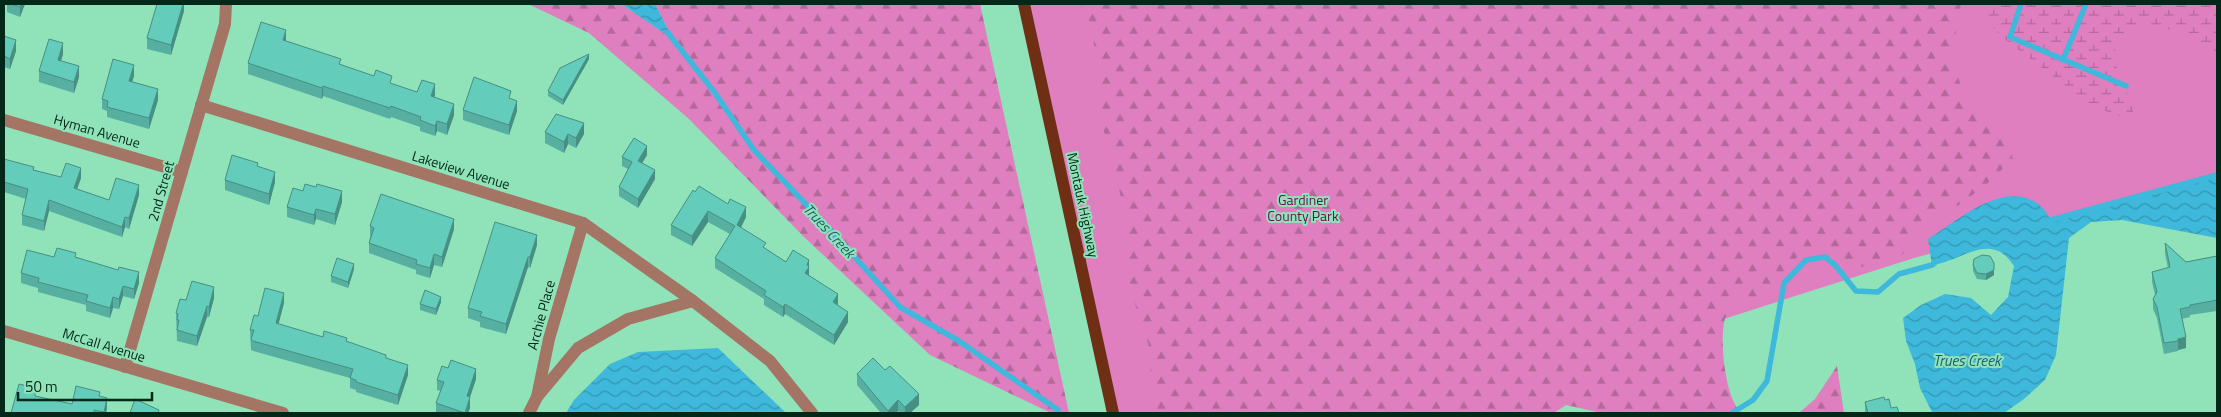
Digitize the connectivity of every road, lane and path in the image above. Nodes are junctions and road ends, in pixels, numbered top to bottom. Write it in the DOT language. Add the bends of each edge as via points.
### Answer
graph roads {
  1 [pos="226,4"];
  2 [pos="1024,4"];
  3 [pos="201,105"];
  4 [pos="4,120"];
  5 [pos="182,172"];
  6 [pos="583,224"];
  7 [pos="693,301"];
  8 [pos="4,331"];
  9 [pos="125,367"];
  10 [pos="537,397"];
  11 [pos="283,413"];
  12 [pos="529,413"];
  13 [pos="812,413"];
  14 [pos="1113,413"];
  1 -- 3 [label="street, 2nd Street" via="225,24"];
  2 -- 14 [label="main road, Montauk Highway"];
  3 -- 5 [label="street, 2nd Street"];
  3 -- 6 [label="street, Lakeview Avenue"];
  4 -- 5 [label="street, Hyman Avenue"];
  5 -- 9 [label="street, 2nd Street"];
  6 -- 7 [label="street, Lakeview Avenue"];
  6 -- 10 [label="street, Archie Place" via="549,339"];
  7 -- 10 [label="street" via="628,319 578,348"];
  7 -- 13 [label="street, Lakeview Avenue" via="770,361"];
  8 -- 9 [label="street, McCall Avenue"];
  9 -- 11 [label="street, McCall Avenue"];
  10 -- 12 [label="street, Archie Place"];
}
